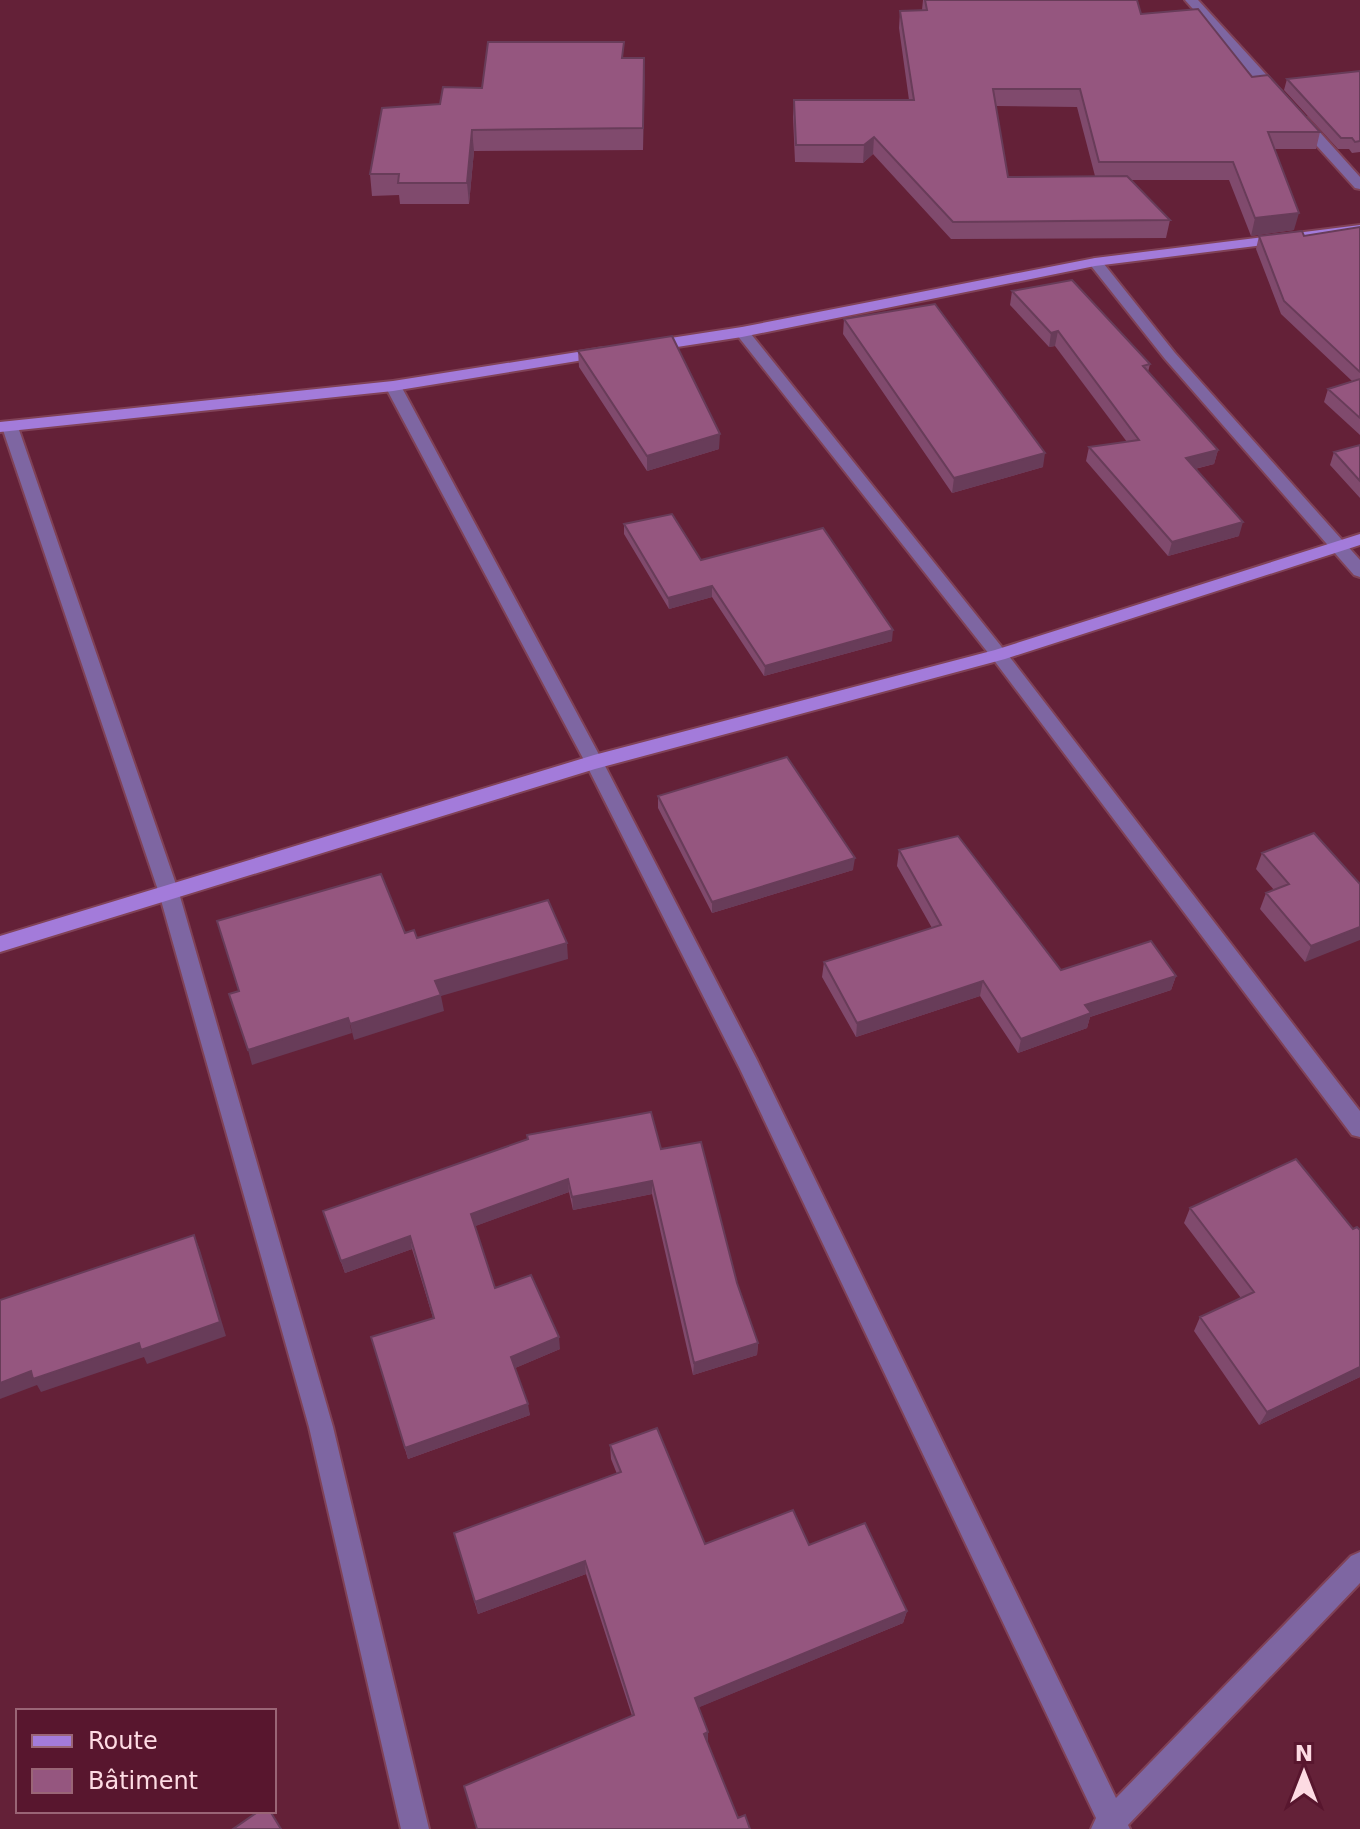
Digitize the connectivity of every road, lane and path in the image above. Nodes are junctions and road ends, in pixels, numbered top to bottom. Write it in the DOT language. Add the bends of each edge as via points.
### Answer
graph roads {
  1 [pos="1191,0"];
  2 [pos="1360,185"];
  3 [pos="1360,229"];
  4 [pos="1095,262"];
  5 [pos="742,332"];
  6 [pos="393,386"];
  7 [pos="5,427"];
  8 [pos="1360,539"];
  9 [pos="1335,546"];
  10 [pos="1360,571"];
  11 [pos="999,655"];
  12 [pos="594,762"];
  13 [pos="169,893"];
  14 [pos="0,944"];
  15 [pos="1360,1128"];
  16 [pos="1360,1565"];
  17 [pos="1111,1826"];
  18 [pos="415,1829"];
  1 -- 2 [label="street"];
  3 -- 4 [label="main road"];
  4 -- 5 [label="main road"];
  4 -- 9 [label="street"];
  5 -- 6 [label="main road"];
  5 -- 11 [label="street"];
  6 -- 7 [label="main road"];
  6 -- 12 [label="street"];
  7 -- 13 [label="street"];
  8 -- 9 [label="main road"];
  9 -- 10 [label="street"];
  9 -- 11 [label="main road"];
  11 -- 12 [label="main road"];
  11 -- 15 [label="street"];
  12 -- 13 [label="main road"];
  12 -- 17 [label="street" via="749,1066"];
  13 -- 14 [label="main road"];
  13 -- 18 [label="street" via="321,1427"];
  16 -- 17 [label="street"];
}
